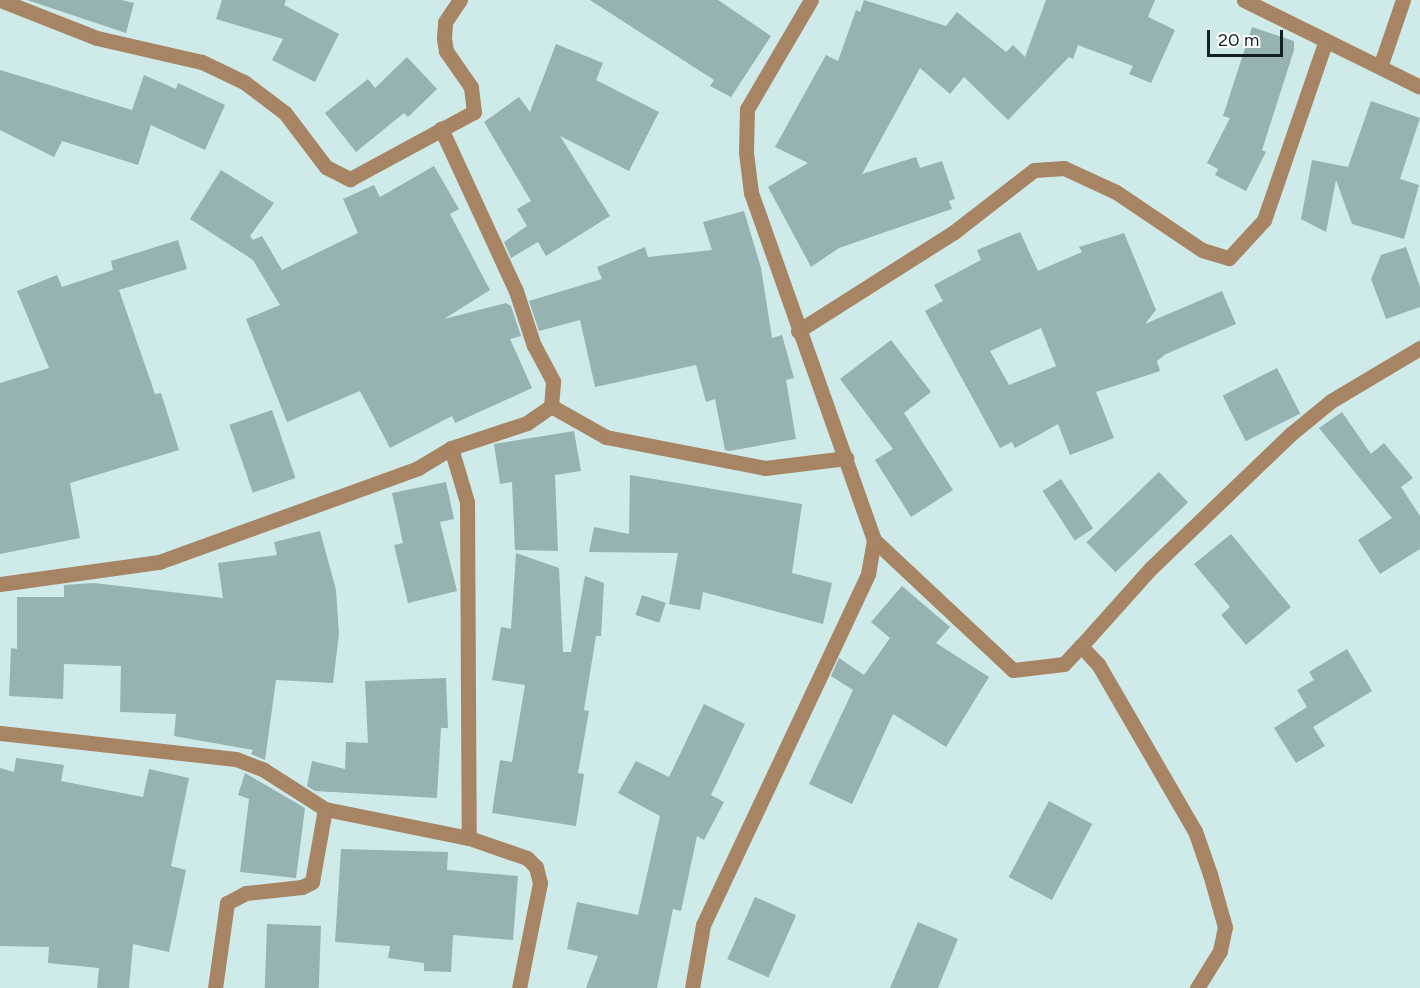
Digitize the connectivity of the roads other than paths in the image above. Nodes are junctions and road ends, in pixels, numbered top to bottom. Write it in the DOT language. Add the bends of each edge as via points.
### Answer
graph roads {
  1 [pos="0,0"];
  2 [pos="460,0"];
  3 [pos="811,0"];
  4 [pos="1244,0"];
  5 [pos="1403,0"];
  6 [pos="1326,40"];
  7 [pos="1380,67"];
  8 [pos="1420,87"];
  9 [pos="441,129"];
  10 [pos="798,331"];
  11 [pos="1420,348"];
  12 [pos="551,406"];
  13 [pos="451,448"];
  14 [pos="846,458"];
  15 [pos="874,540"];
  16 [pos="0,584"];
  17 [pos="1081,646"];
  18 [pos="0,733"];
  19 [pos="325,809"];
  20 [pos="469,838"];
  21 [pos="215,988"];
  22 [pos="519,988"];
  23 [pos="692,988"];
  24 [pos="1197,988"];
  1 -- 9 [label="street" via="97,38 202,62 244,82 285,113 326,167 350,179"];
  2 -- 9 [label="street" via="445,22 444,38 476,105 474,112"];
  3 -- 10 [label="street" via="747,109 745,128 751,193"];
  4 -- 6 [label="street"];
  5 -- 7 [label="street"];
  6 -- 7 [label="street"];
  6 -- 10 [label="street" via="1264,220 1229,258 1202,249 1116,192 1064,168 1034,170 954,232"];
  7 -- 8 [label="street"];
  9 -- 12 [label="street" via="516,291 534,346 553,381"];
  10 -- 14 [label="street"];
  11 -- 17 [label="street" via="1331,401 1292,433 1151,568"];
  12 -- 13 [label="street" via="527,423"];
  12 -- 14 [label="street" via="606,437 765,468"];
  13 -- 16 [label="street" via="418,468 159,562"];
  13 -- 20 [label="street" via="467,502"];
  14 -- 15 [label="street"];
  15 -- 17 [label="street" via="1013,670 1064,664"];
  15 -- 23 [label="street" via="868,574 703,925"];
  17 -- 24 [label="street" via="1098,664 1195,831 1210,874 1225,927 1220,951"];
  18 -- 19 [label="street" via="236,759 264,770"];
  19 -- 20 [label="street"];
  19 -- 21 [label="street" via="312,882 302,887 246,893 227,903"];
  20 -- 22 [label="street" via="526,858 536,867 540,883"];
}
